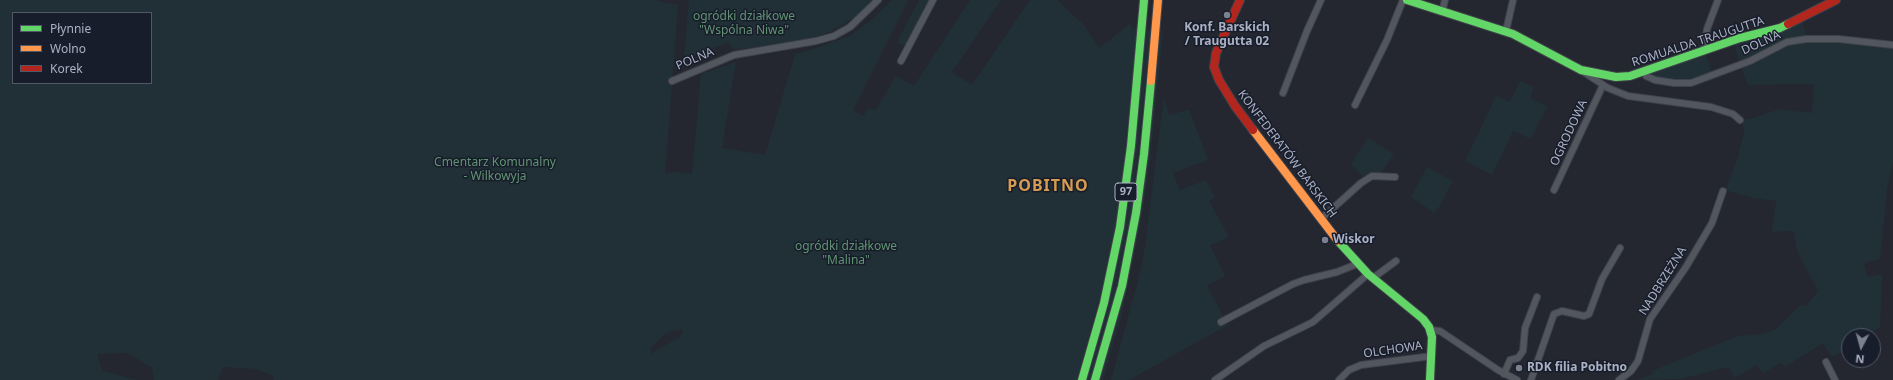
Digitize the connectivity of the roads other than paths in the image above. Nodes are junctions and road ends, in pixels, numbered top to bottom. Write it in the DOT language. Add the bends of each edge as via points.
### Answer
graph roads {
  1 [pos="878,0"];
  2 [pos="933,0"];
  3 [pos="1144,0"];
  4 [pos="1158,0"];
  5 [pos="1240,0"];
  6 [pos="1321,0"];
  7 [pos="1403,0"];
  8 [pos="1407,0"];
  9 [pos="1445,0"];
  10 [pos="1513,0"];
  11 [pos="1718,0"];
  12 [pos="1836,0"];
  13 [pos="1416,1"];
  14 [pos="1442,12"];
  15 [pos="1506,31"];
  16 [pos="1893,45"];
  17 [pos="1704,51"];
  18 [pos="901,61"];
  19 [pos="1581,70"];
  20 [pos="1644,72"];
  21 [pos="672,81"];
  22 [pos="1603,85"];
  23 [pos="1283,93"];
  24 [pos="1355,105"];
  25 [pos="1740,120"];
  26 [pos="1395,177"];
  27 [pos="1554,190"];
  28 [pos="1723,191"];
  29 [pos="1321,219"];
  30 [pos="1620,248"];
  31 [pos="1396,261"];
  32 [pos="1357,264"];
  33 [pos="1370,276"];
  34 [pos="1537,297"];
  35 [pos="1221,322"];
  36 [pos="1431,330"];
  37 [pos="1432,356"];
  38 [pos="1826,362"];
  39 [pos="1504,374"];
  40 [pos="1082,380"];
  41 [pos="1095,380"];
  42 [pos="1215,380"];
  43 [pos="1339,380"];
  44 [pos="1430,380"];
  45 [pos="1517,380"];
  46 [pos="1531,380"];
  47 [pos="1619,380"];
  48 [pos="1835,380"];
  1 -- 21 [label="street, POLNA" via="850,27 834,36 734,55"];
  2 -- 18 [label="street"];
  3 -- 40 [label="street, 97" via="1131,146 1120,227 1104,303"];
  4 -- 41 [label="street, 97" via="1136,213 1122,286"];
  5 -- 29 [label="street, KONFEDERATÓW BARSKICH" via="1216,53 1214,64 1217,76 1235,106"];
  6 -- 23 [label="street"];
  7 -- 24 [label="street" via="1387,40"];
  8 -- 13 [label="street, ROMUALDA TRAUGUTTA"];
  9 -- 14 [label="street"];
  10 -- 15 [label="street"];
  11 -- 17 [label="street" via="1706,29"];
  12 -- 17 [label="street, ROMUALDA TRAUGUTTA" via="1789,25"];
  13 -- 14 [label="street, ROMUALDA TRAUGUTTA"];
  14 -- 15 [label="street, ROMUALDA TRAUGUTTA"];
  15 -- 19 [label="street, ROMUALDA TRAUGUTTA"];
  16 -- 20 [label="street, DOLNA" via="1806,38 1787,42 1750,61 1691,83 1655,80 1646,76"];
  17 -- 20 [label="street, ROMUALDA TRAUGUTTA"];
  19 -- 20 [label="street, ROMUALDA TRAUGUTTA" via="1616,77"];
  19 -- 22 [label="street"];
  22 -- 25 [label="street" via="1628,96 1720,109"];
  22 -- 27 [label="street, OGRODOWA"];
  26 -- 29 [label="street" via="1377,175 1366,179"];
  28 -- 47 [label="street, NADBRZEŻNA" via="1712,223 1686,267 1652,316 1638,361 1631,371"];
  29 -- 32 [label="street, KONFEDERATÓW BARSKICH"];
  30 -- 46 [label="street" via="1602,279 1589,314 1584,316 1559,312 1553,316"];
  31 -- 33 [label="street"];
  32 -- 33 [label="street, KONFEDERATÓW BARSKICH"];
  32 -- 35 [label="street" via="1293,284"];
  33 -- 36 [label="street, KONFEDERATÓW BARSKICH" via="1423,319"];
  33 -- 42 [label="street" via="1313,322 1264,346"];
  34 -- 39 [label="street" via="1525,328 1523,351 1518,358 1510,360"];
  36 -- 37 [label="street"];
  36 -- 39 [label="street, KONFEDERATÓW BARSKICH" via="1454,340"];
  37 -- 43 [label="street, OLCHOWA" via="1361,365 1349,370"];
  37 -- 44 [label="street"];
  38 -- 48 [label="street"];
  39 -- 45 [label="street, KONFEDERATÓW BARSKICH"];
}
